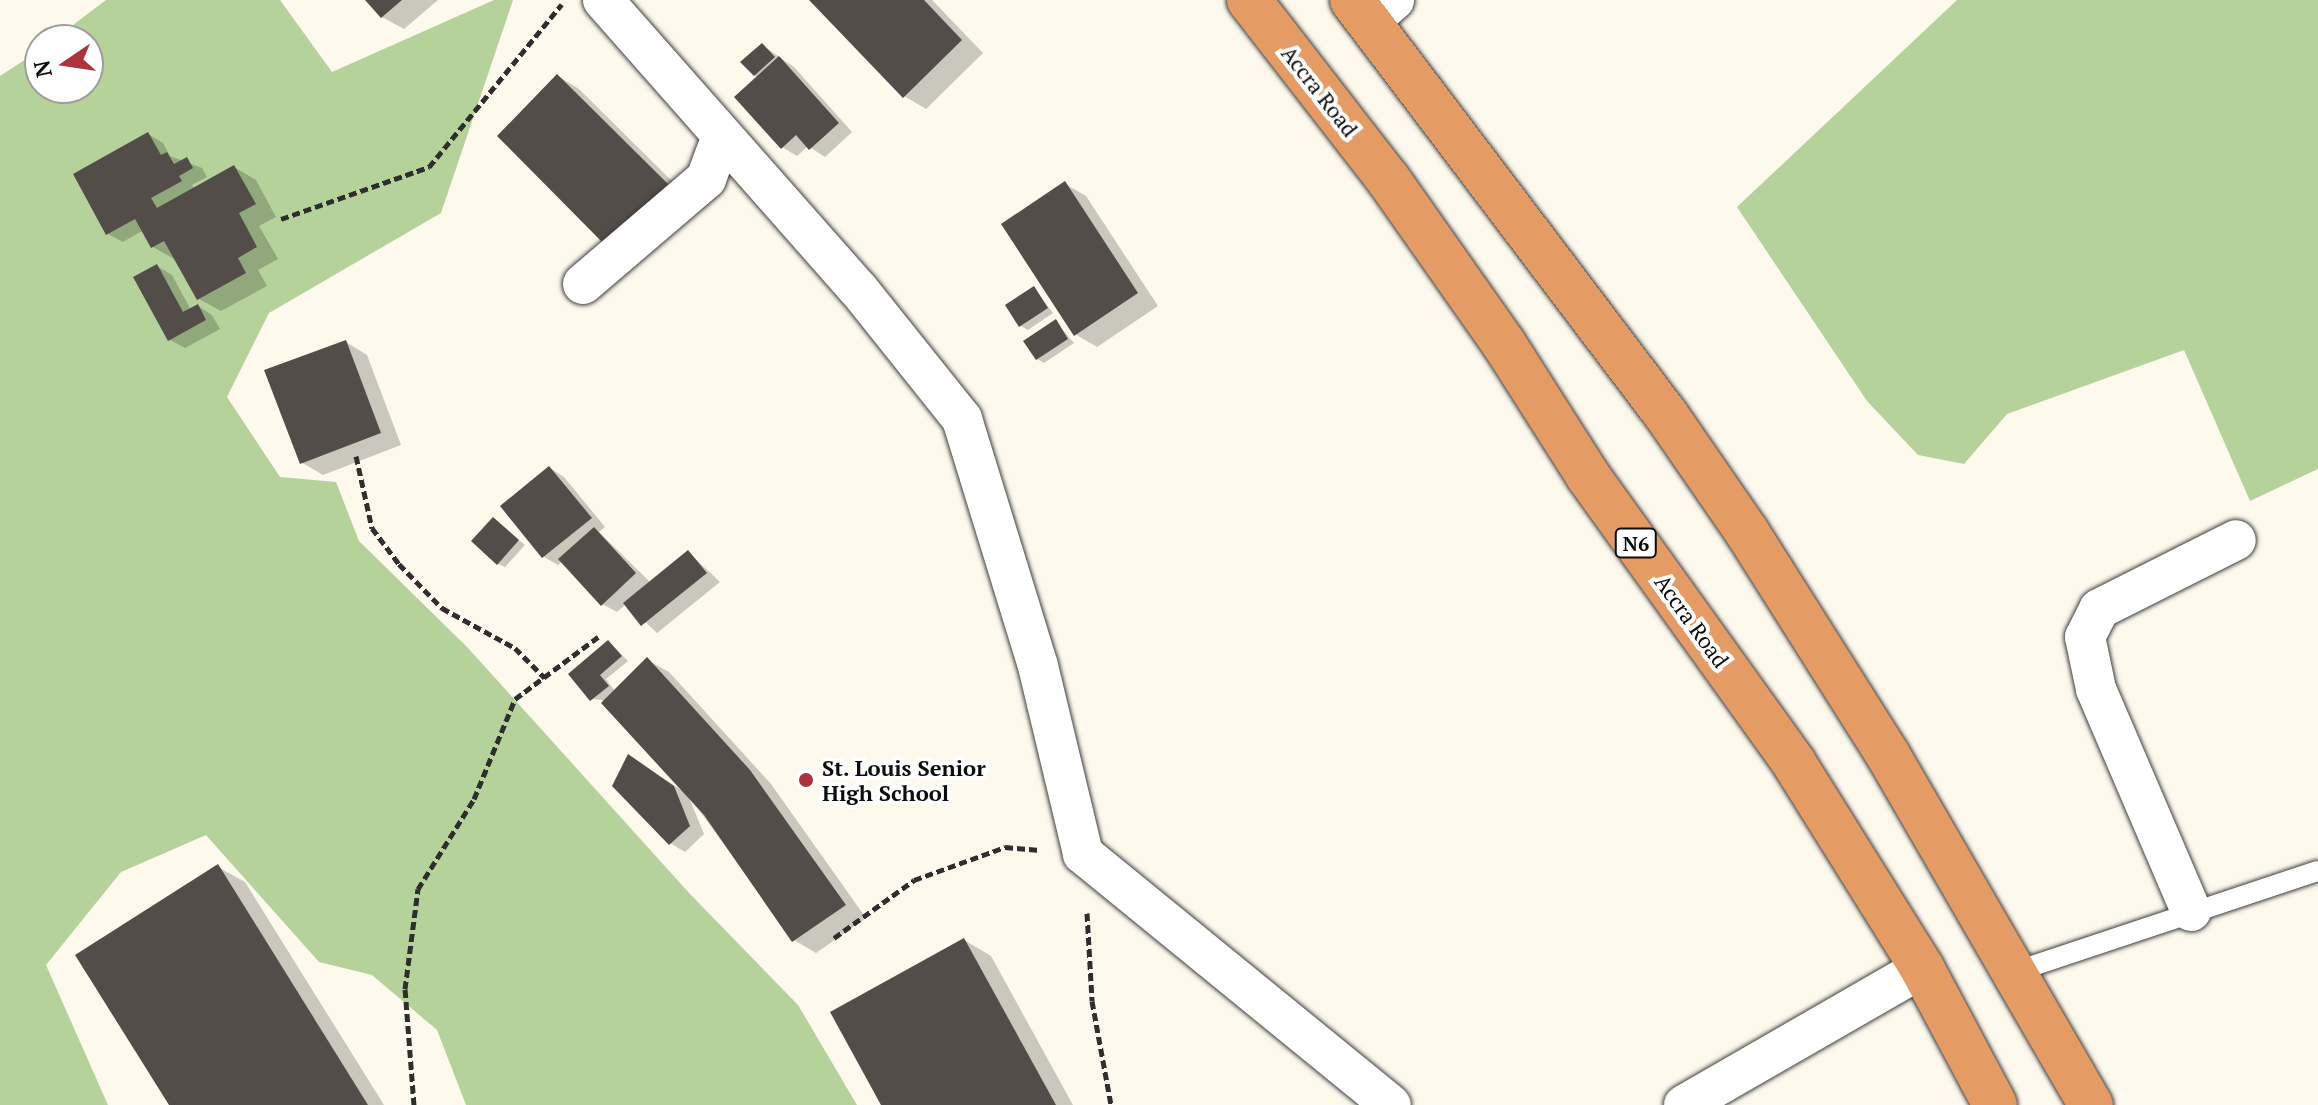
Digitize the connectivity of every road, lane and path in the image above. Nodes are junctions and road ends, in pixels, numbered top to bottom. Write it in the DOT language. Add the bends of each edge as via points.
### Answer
graph roads {
  1 [pos="565,0"];
  2 [pos="603,0"];
  3 [pos="1249,0"];
  4 [pos="1372,7"];
  5 [pos="722,136"];
  6 [pos="281,219"];
  7 [pos="583,284"];
  8 [pos="356,456"];
  9 [pos="2236,540"];
  10 [pos="598,637"];
  11 [pos="545,678"];
  12 [pos="1083,854"];
  13 [pos="2318,871"];
  14 [pos="2191,911"];
  15 [pos="834,938"];
  16 [pos="1922,968"];
  17 [pos="2014,972"];
  18 [pos="414,1105"];
  19 [pos="1111,1105"];
  20 [pos="1391,1105"];
  21 [pos="1684,1105"];
  22 [pos="1995,1105"];
  23 [pos="2091,1105"];
  1 -- 6 [label="path" via="429,167"];
  2 -- 5 [label="street"];
  3 -- 16 [label="highway, Accra Road / N6" via="1388,179 1504,344 1588,476 1794,763"];
  4 -- 17 [label="highway" via="1738,519 1888,755"];
  5 -- 7 [label="street" via="706,179"];
  5 -- 12 [label="street" via="859,290 962,419 1038,666"];
  8 -- 11 [label="path" via="372,528 399,564 442,608 515,648"];
  9 -- 14 [label="street" via="2099,609 2085,637 2096,689"];
  10 -- 11 [label="path"];
  11 -- 18 [label="path" via="515,699 474,799 418,889 405,989"];
  12 -- 15 [label="path" via="1005,847 914,880"];
  12 -- 19 [label="path" via="1092,1001"];
  12 -- 20 [label="street"];
  13 -- 14 [label="lane"];
  14 -- 17 [label="lane"];
  16 -- 21 [label="street"];
  16 -- 22 [label="highway, Accra Road / N6"];
  17 -- 23 [label="highway"];
}
